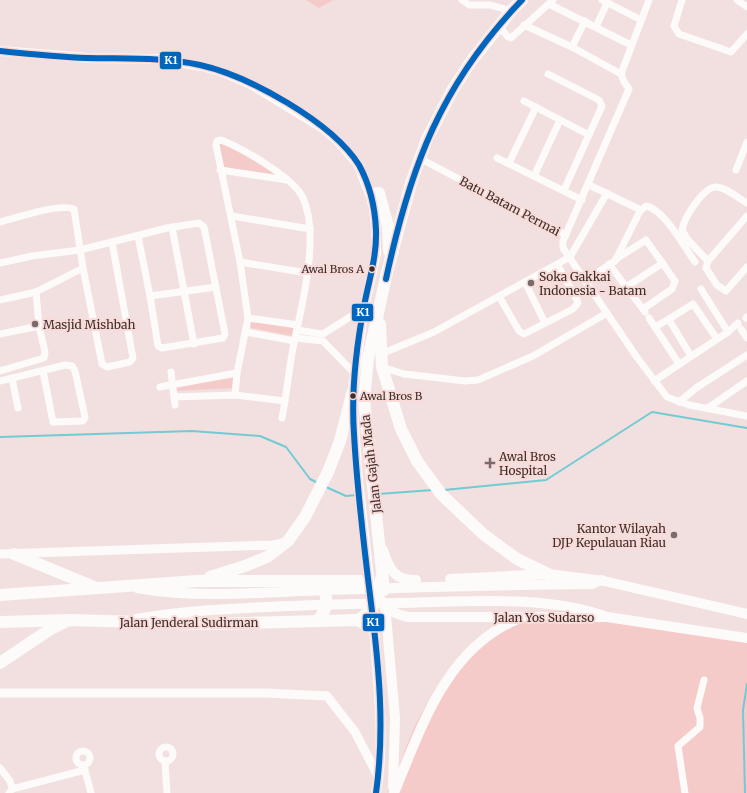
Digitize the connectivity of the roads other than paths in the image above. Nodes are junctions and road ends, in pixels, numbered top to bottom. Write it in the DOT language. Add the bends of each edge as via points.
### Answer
graph roads {
  1 [pos="462,0"];
  2 [pos="522,0"];
  3 [pos="649,0"];
  4 [pos="682,0"];
  5 [pos="737,0"];
  6 [pos="605,1"];
  7 [pos="551,2"];
  8 [pos="747,7"];
  9 [pos="511,11"];
  10 [pos="641,20"];
  11 [pos="585,22"];
  12 [pos="524,25"];
  13 [pos="499,26"];
  14 [pos="596,27"];
  15 [pos="747,34"];
  16 [pos="631,45"];
  17 [pos="572,47"];
  18 [pos="0,51"];
  19 [pos="548,74"];
  20 [pos="621,74"];
  21 [pos="524,101"];
  22 [pos="536,107"];
  23 [pos="560,120"];
  24 [pos="589,135"];
  25 [pos="747,142"];
  26 [pos="419,158"];
  27 [pos="497,158"];
  28 [pos="509,163"];
  29 [pos="220,170"];
  30 [pos="736,170"];
  31 [pos="534,176"];
  32 [pos="289,180"];
  33 [pos="589,185"];
  34 [pos="564,190"];
  35 [pos="607,193"];
  36 [pos="582,200"];
  37 [pos="373,202"];
  38 [pos="747,204"];
  39 [pos="641,210"];
  40 [pos="232,216"];
  41 [pos="747,216"];
  42 [pos="0,222"];
  43 [pos="172,227"];
  44 [pos="310,229"];
  45 [pos="138,236"];
  46 [pos="566,236"];
  47 [pos="112,242"];
  48 [pos="80,250"];
  49 [pos="570,257"];
  50 [pos="708,261"];
  51 [pos="240,262"];
  52 [pos="612,262"];
  53 [pos="695,262"];
  54 [pos="0,263"];
  55 [pos="663,263"];
  56 [pos="557,264"];
  57 [pos="747,267"];
  58 [pos="83,268"];
  59 [pos="387,272"];
  60 [pos="307,273"];
  61 [pos="586,280"];
  62 [pos="525,282"];
  63 [pos="216,286"];
  64 [pos="626,287"];
  65 [pos="701,289"];
  66 [pos="36,292"];
  67 [pos="183,292"];
  68 [pos="150,296"];
  69 [pos="499,296"];
  70 [pos="705,296"];
  71 [pos="0,300"];
  72 [pos="380,303"];
  73 [pos="693,304"];
  74 [pos="364,308"];
  75 [pos="607,313"];
  76 [pos="645,313"];
  77 [pos="248,318"];
  78 [pos="669,319"];
  79 [pos="546,323"];
  80 [pos="39,326"];
  81 [pos="655,327"];
  82 [pos="297,328"];
  83 [pos="246,332"];
  84 [pos="728,332"];
  85 [pos="0,334"];
  86 [pos="323,338"];
  87 [pos="747,338"];
  88 [pos="717,339"];
  89 [pos="295,340"];
  90 [pos="194,344"];
  91 [pos="381,354"];
  92 [pos="747,355"];
  93 [pos="691,356"];
  94 [pos="679,364"];
  95 [pos="382,367"];
  96 [pos="0,371"];
  97 [pos="43,371"];
  98 [pos="170,372"];
  99 [pos="237,372"];
  100 [pos="354,374"];
  101 [pos="12,378"];
  102 [pos="654,380"];
  103 [pos="0,381"];
  104 [pos="747,381"];
  105 [pos="173,384"];
  106 [pos="160,387"];
  107 [pos="352,394"];
  108 [pos="235,395"];
  109 [pos="174,397"];
  110 [pos="285,401"];
  111 [pos="679,402"];
  112 [pos="175,405"];
  113 [pos="18,408"];
  114 [pos="708,408"];
  115 [pos="747,416"];
  116 [pos="282,418"];
  117 [pos="360,426"];
  118 [pos="288,541"];
  119 [pos="380,541"];
  120 [pos="0,554"];
  121 [pos="14,554"];
  122 [pos="548,574"];
  123 [pos="439,579"];
  124 [pos="404,580"];
  125 [pos="601,580"];
  126 [pos="197,581"];
  127 [pos="316,582"];
  128 [pos="127,586"];
  129 [pos="97,588"];
  130 [pos="0,595"];
  131 [pos="379,600"];
  132 [pos="747,614"];
  133 [pos="439,616"];
  134 [pos="525,616"];
  135 [pos="607,617"];
  136 [pos="70,620"];
  137 [pos="318,620"];
  138 [pos="358,620"];
  139 [pos="0,622"];
  140 [pos="118,622"];
  141 [pos="374,630"];
  142 [pos="747,638"];
  143 [pos="0,663"];
  144 [pos="704,680"];
  145 [pos="0,693"];
  146 [pos="165,761"];
  147 [pos="0,768"];
  148 [pos="378,776"];
  149 [pos="10,791"];
  150 [pos="91,793"];
  151 [pos="167,793"];
  152 [pos="376,793"];
  153 [pos="393,793"];
  154 [pos="685,793"];
  1 -- 9 [label="street" via="471,5 490,5"];
  2 -- 9 [label="highway, Jalan Gajah Mada"];
  3 -- 10 [label="street"];
  4 -- 15 [label="street" via="674,26 679,34 731,52"];
  5 -- 8 [label="street"];
  6 -- 10 [label="street"];
  6 -- 14 [label="street"];
  7 -- 11 [label="street"];
  7 -- 12 [label="street"];
  9 -- 13 [label="highway, Jalan Gajah Mada"];
  10 -- 16 [label="street"];
  11 -- 14 [label="street"];
  11 -- 17 [label="street"];
  12 -- 13 [label="street" via="512,38"];
  12 -- 17 [label="street"];
  13 -- 26 [label="highway, Jalan Gajah Mada" via="453,89"];
  14 -- 16 [label="street"];
  16 -- 20 [label="street"];
  17 -- 20 [label="street"];
  18 -- 37 [label="main road, Jalan Gajah Mada" via="88,58 158,59 220,71 251,84 323,128 358,164"];
  19 -- 24 [label="street" via="601,102 602,107"];
  20 -- 33 [label="street, Batu Batam Permai" via="629,89"];
  21 -- 22 [label="street"];
  22 -- 23 [label="street"];
  22 -- 28 [label="street"];
  23 -- 24 [label="street"];
  23 -- 31 [label="street"];
  24 -- 34 [label="street"];
  25 -- 30 [label="street"];
  26 -- 46 [label="street, Batu Batam Permai"];
  26 -- 59 [label="highway, Jalan Gajah Mada"];
  27 -- 28 [label="street"];
  28 -- 31 [label="street"];
  29 -- 32 [label="street"];
  29 -- 32 [label="street" via="216,144 221,140"];
  29 -- 40 [label="street"];
  31 -- 34 [label="street"];
  32 -- 44 [label="street" via="303,197"];
  33 -- 35 [label="street"];
  33 -- 36 [label="street, Batu Batam Permai"];
  34 -- 36 [label="street"];
  35 -- 39 [label="street"];
  35 -- 49 [label="street"];
  36 -- 46 [label="street, Batu Batam Permai"];
  37 -- 59 [label="highway" via="374,194 379,193 388,226"];
  37 -- 74 [label="main road, Jalan Gajah Mada" via="376,254"];
  38 -- 50 [label="street" via="716,187 703,194 692,209 682,230"];
  39 -- 52 [label="street"];
  39 -- 53 [label="street" via="649,207 668,222"];
  40 -- 44 [label="street"];
  40 -- 51 [label="street"];
  41 -- 50 [label="street"];
  42 -- 48 [label="street" via="52,210 73,209"];
  43 -- 45 [label="street"];
  43 -- 63 [label="street" via="197,223 204,227"];
  43 -- 67 [label="street"];
  44 -- 60 [label="street"];
  45 -- 47 [label="street"];
  45 -- 68 [label="street"];
  46 -- 49 [label="street" via="563,248"];
  47 -- 48 [label="street"];
  47 -- 58 [label="street" via="133,356 130,362 107,367 102,364"];
  48 -- 54 [label="street"];
  48 -- 58 [label="street"];
  49 -- 56 [label="street"];
  49 -- 61 [label="street"];
  50 -- 57 [label="street" via="707,270 724,291 727,291"];
  51 -- 60 [label="street"];
  51 -- 77 [label="street"];
  52 -- 55 [label="street" via="644,240 648,241"];
  52 -- 61 [label="street"];
  52 -- 64 [label="street"];
  55 -- 64 [label="street"];
  55 -- 76 [label="street" via="673,277 675,285"];
  56 -- 62 [label="street"];
  56 -- 79 [label="street" via="578,303 573,309"];
  58 -- 66 [label="street"];
  59 -- 72 [label="highway, Jalan Gajah Mada"];
  60 -- 82 [label="street"];
  61 -- 75 [label="street"];
  62 -- 69 [label="street"];
  62 -- 79 [label="street"];
  63 -- 67 [label="street"];
  63 -- 90 [label="street" via="225,337"];
  64 -- 76 [label="street"];
  65 -- 70 [label="street"];
  66 -- 71 [label="street"];
  66 -- 80 [label="street"];
  67 -- 68 [label="street"];
  67 -- 90 [label="street"];
  68 -- 90 [label="street" via="158,346 162,348"];
  69 -- 79 [label="street" via="521,333 525,334"];
  69 -- 91 [label="street" via="418,340"];
  70 -- 73 [label="street"];
  70 -- 84 [label="street"];
  72 -- 91 [label="highway"];
  72 -- 117 [label="highway, Jalan Gajah Mada" via="366,372"];
  73 -- 78 [label="street"];
  73 -- 88 [label="street"];
  74 -- 86 [label="street"];
  74 -- 100 [label="main road, Jalan Gajah Mada"];
  75 -- 95 [label="street" via="533,356 478,380 465,381 404,374"];
  75 -- 102 [label="street"];
  76 -- 81 [label="street"];
  77 -- 82 [label="street"];
  77 -- 83 [label="street"];
  78 -- 81 [label="street"];
  78 -- 93 [label="street"];
  80 -- 85 [label="street"];
  80 -- 96 [label="street" via="44,358"];
  81 -- 94 [label="street"];
  82 -- 86 [label="street"];
  82 -- 89 [label="street"];
  83 -- 89 [label="street"];
  83 -- 99 [label="street"];
  84 -- 87 [label="street" via="739,326"];
  84 -- 88 [label="street"];
  86 -- 89 [label="street"];
  86 -- 100 [label="street"];
  88 -- 93 [label="street"];
  89 -- 110 [label="street"];
  91 -- 95 [label="highway"];
  92 -- 111 [label="street"];
  93 -- 94 [label="street"];
  94 -- 102 [label="street"];
  95 -- 122 [label="highway" via="401,429 410,449 441,494 500,548"];
  97 -- 97 [label="street" via="65,365 74,368 85,417 83,421 53,422"];
  97 -- 101 [label="street"];
  98 -- 105 [label="street"];
  99 -- 105 [label="street"];
  99 -- 108 [label="street"];
  100 -- 107 [label="main road, Jalan Gajah Mada"];
  101 -- 103 [label="street"];
  101 -- 113 [label="street"];
  102 -- 111 [label="street" via="667,397"];
  104 -- 114 [label="street"];
  105 -- 106 [label="street"];
  105 -- 109 [label="street"];
  107 -- 117 [label="main road, Jalan Gajah Mada"];
  107 -- 118 [label="highway" via="336,453 305,517"];
  108 -- 109 [label="street"];
  108 -- 110 [label="street"];
  109 -- 112 [label="street"];
  110 -- 116 [label="street"];
  111 -- 114 [label="street"];
  114 -- 115 [label="street"];
  117 -- 119 [label="highway, Jalan Gajah Mada" via="372,476"];
  117 -- 131 [label="main road, Jalan Gajah Mada" via="358,480 361,508 368,568"];
  118 -- 121 [label="street" via="273,545"];
  118 -- 126 [label="highway" via="262,559"];
  119 -- 124 [label="main road" via="389,566"];
  119 -- 131 [label="highway, Jalan Gajah Mada" via="382,568"];
  120 -- 121 [label="street"];
  121 -- 129 [label="highway"];
  122 -- 123 [label="main road"];
  122 -- 125 [label="main road"];
  123 -- 124 [label="main road"];
  123 -- 133 [label="main road" via="433,594"];
  124 -- 131 [label="main road" via="386,584"];
  125 -- 128 [label="main road" via="592,584 453,585 214,593 165,592"];
  125 -- 132 [label="main road"];
  126 -- 127 [label="highway"];
  126 -- 128 [label="highway"];
  127 -- 131 [label="highway" via="361,581"];
  127 -- 137 [label="highway" via="323,588 327,597 326,607"];
  128 -- 129 [label="highway"];
  129 -- 130 [label="highway"];
  131 -- 133 [label="main road, Jalan Yos Sudarso" via="397,615"];
  131 -- 138 [label="highway"];
  131 -- 141 [label="main road"];
  131 -- 153 [label="main road" via="395,718"];
  133 -- 134 [label="main road, Jalan Yos Sudarso"];
  134 -- 135 [label="main road, Jalan Yos Sudarso"];
  134 -- 153 [label="main road" via="501,627 482,641 452,671 436,695"];
  135 -- 140 [label="main road" via="582,609 536,603 453,603 305,605 174,612"];
  135 -- 142 [label="main road, Jalan Yos Sudarso"];
  136 -- 139 [label="highway, Jalan Jenderal Sudirman"];
  136 -- 140 [label="highway, Jalan Jenderal Sudirman"];
  136 -- 143 [label="highway" via="49,630"];
  137 -- 138 [label="highway, Jalan Jenderal Sudirman"];
  137 -- 140 [label="highway, Jalan Jenderal Sudirman" via="210,624"];
  138 -- 141 [label="highway"];
  141 -- 148 [label="main road" via="381,720"];
  144 -- 154 [label="street" via="697,708 700,727 678,746"];
  145 -- 148 [label="street" via="266,693 327,696 355,732"];
  146 -- 151 [label="street"];
  147 -- 149 [label="street" via="10,781"];
  148 -- 152 [label="main road"];
  149 -- 150 [label="street" via="84,768"];
}
